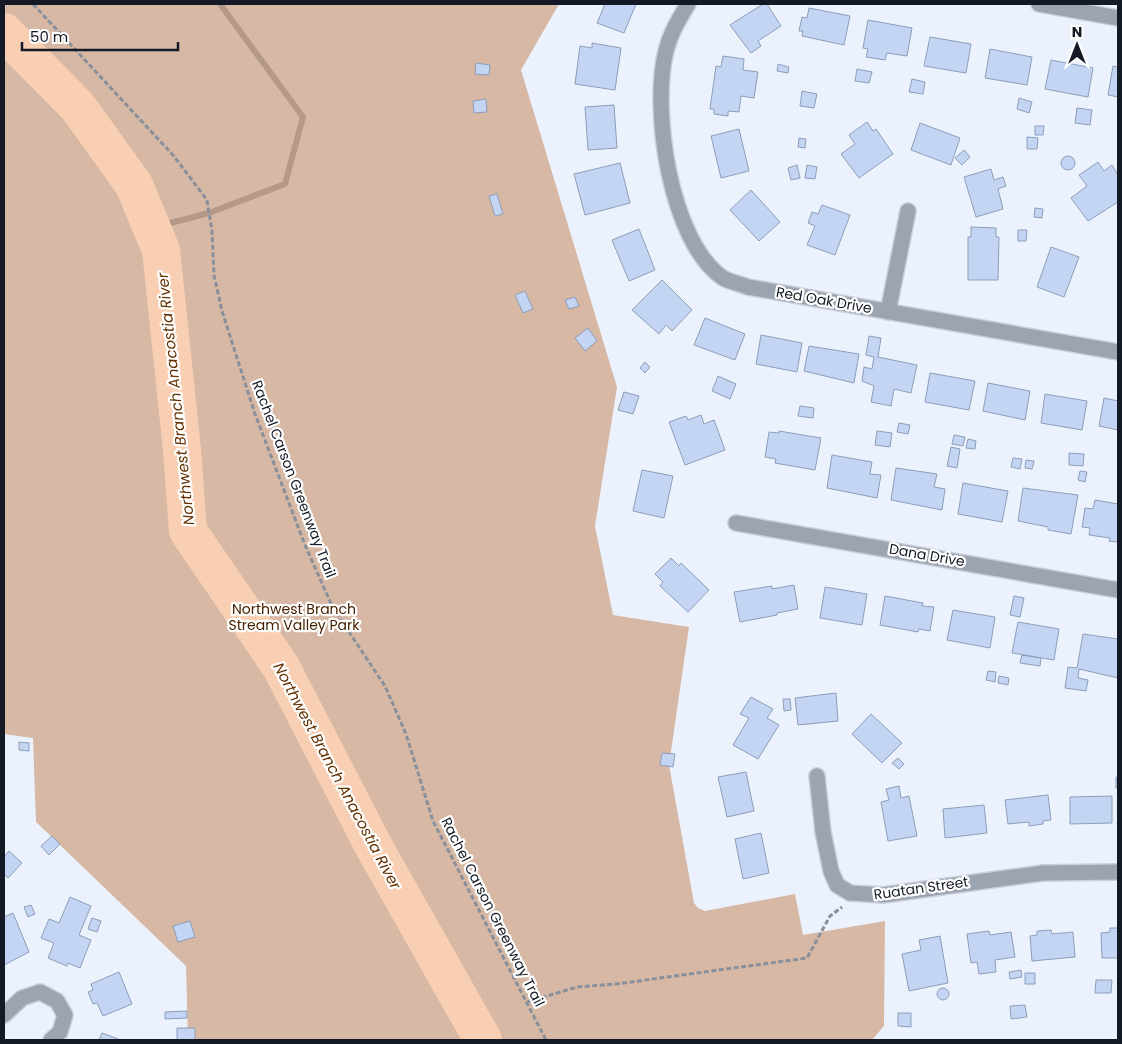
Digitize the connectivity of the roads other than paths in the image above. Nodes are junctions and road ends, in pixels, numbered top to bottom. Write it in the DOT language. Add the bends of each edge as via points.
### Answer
graph roads {
  1 [pos="688,4"];
  2 [pos="1039,4"];
  3 [pos="1118,18"];
  4 [pos="908,211"];
  5 [pos="888,312"];
  6 [pos="1118,352"];
  7 [pos="736,523"];
  8 [pos="1118,590"];
  9 [pos="817,776"];
  10 [pos="1118,872"];
  11 [pos="4,1015"];
  12 [pos="51,1040"];
  1 -- 5 [label="street, Red Oak Drive" via="676,23 666,51 660,99 664,145 684,221 694,243 724,278 748,287"];
  2 -- 3 [label="street"];
  4 -- 5 [label="street"];
  5 -- 6 [label="street, Red Oak Drive"];
  7 -- 8 [label="street, Dana Drive"];
  9 -- 10 [label="street, Ruatan Street" via="831,871 837,885 857,895 884,895 1043,873"];
  11 -- 12 [label="street" via="22,998 40,992 57,1001 65,1015 60,1032"];
}
